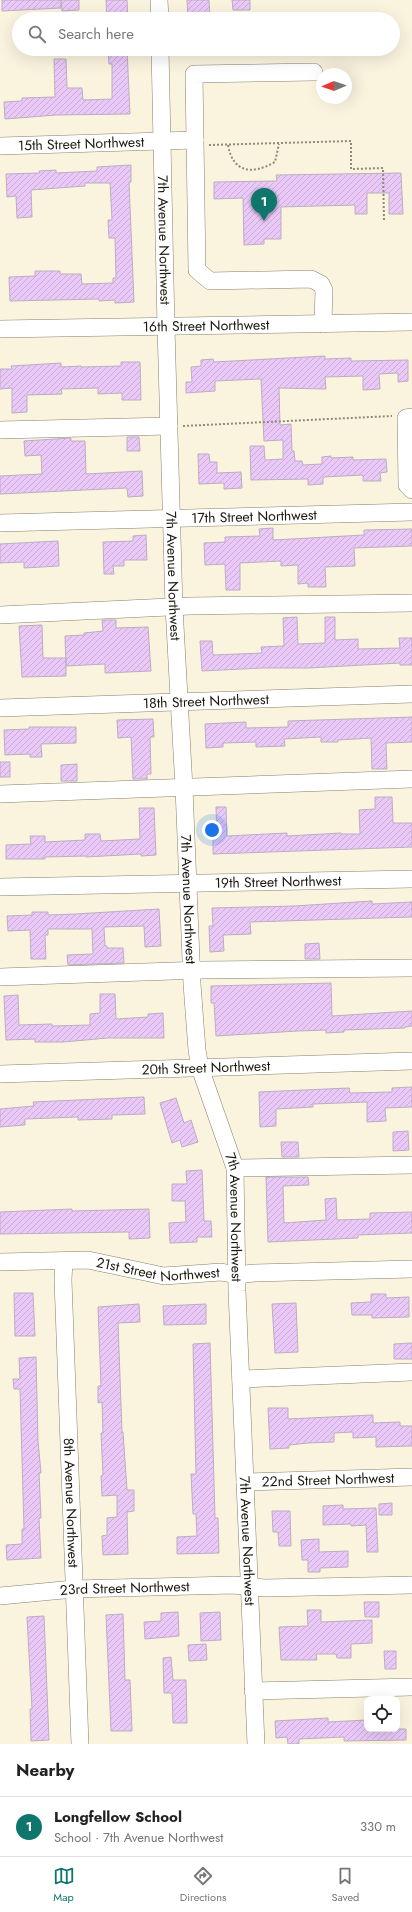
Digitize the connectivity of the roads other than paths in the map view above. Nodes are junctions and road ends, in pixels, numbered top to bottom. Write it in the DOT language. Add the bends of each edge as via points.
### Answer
graph roads {
  1 [pos="159,0"];
  2 [pos="160,12"];
  3 [pos="160,56"];
  4 [pos="314,72"];
  5 [pos="162,141"];
  6 [pos="195,142"];
  7 [pos="0,146"];
  8 [pos="412,322"];
  9 [pos="324,324"];
  10 [pos="166,327"];
  11 [pos="0,329"];
  12 [pos="406,417"];
  13 [pos="169,426"];
  14 [pos="0,430"];
  15 [pos="412,490"];
  16 [pos="412,512"];
  17 [pos="172,518"];
  18 [pos="0,523"];
  19 [pos="412,603"];
  20 [pos="174,607"];
  21 [pos="0,615"];
  22 [pos="412,694"];
  23 [pos="180,703"];
  24 [pos="0,708"];
  25 [pos="412,779"];
  26 [pos="184,788"];
  27 [pos="0,794"];
  28 [pos="412,879"];
  29 [pos="188,883"];
  30 [pos="0,887"];
  31 [pos="412,968"];
  32 [pos="191,971"];
  33 [pos="0,977"];
  34 [pos="412,1061"];
  35 [pos="200,1068"];
  36 [pos="0,1074"];
  37 [pos="412,1165"];
  38 [pos="235,1168"];
  39 [pos="64,1261"];
  40 [pos="0,1262"];
  41 [pos="412,1269"];
  42 [pos="237,1275"];
  43 [pos="412,1372"];
  44 [pos="241,1379"];
  45 [pos="412,1477"];
  46 [pos="245,1482"];
  47 [pos="412,1585"];
  48 [pos="249,1586"];
  49 [pos="74,1589"];
  50 [pos="0,1596"];
  51 [pos="412,1687"];
  52 [pos="254,1691"];
  53 [pos="80,1744"];
  54 [pos="256,1744"];
  1 -- 2 [label="street"];
  3 -- 5 [label="street, 7th Avenue Northwest"];
  4 -- 6 [label="street" via="194,74"];
  5 -- 6 [label="street, 15th Street Northwest"];
  5 -- 7 [label="street, 15th Street Northwest"];
  5 -- 10 [label="street, 7th Avenue Northwest"];
  6 -- 9 [label="street" via="197,270 210,281 311,279 321,284 324,290"];
  8 -- 9 [label="street, 16th Street Northwest"];
  9 -- 10 [label="street, 16th Street Northwest"];
  10 -- 11 [label="street, 16th Street Northwest"];
  10 -- 13 [label="street, 7th Avenue Northwest"];
  12 -- 15 [label="street" via="407,485"];
  13 -- 14 [label="street"];
  13 -- 17 [label="street, 7th Avenue Northwest"];
  16 -- 17 [label="street, 17th Street Northwest"];
  17 -- 18 [label="street, 17th Street Northwest"];
  17 -- 20 [label="street, 7th Avenue Northwest"];
  19 -- 20 [label="street"];
  20 -- 21 [label="street"];
  20 -- 23 [label="street, 7th Avenue Northwest" via="177,689"];
  22 -- 23 [label="street, 18th Street Northwest"];
  23 -- 24 [label="street, 18th Street Northwest"];
  23 -- 26 [label="street, 7th Avenue Northwest"];
  25 -- 26 [label="street"];
  26 -- 27 [label="street"];
  26 -- 29 [label="street, 7th Avenue Northwest"];
  28 -- 29 [label="street, 19th Street Northwest"];
  29 -- 30 [label="street, 19th Street Northwest"];
  29 -- 32 [label="street, 7th Avenue Northwest"];
  31 -- 32 [label="street"];
  32 -- 33 [label="street"];
  32 -- 35 [label="street, 7th Avenue Northwest"];
  34 -- 35 [label="street, 20th Street Northwest"];
  35 -- 36 [label="street, 20th Street Northwest"];
  35 -- 38 [label="street, 7th Avenue Northwest"];
  37 -- 38 [label="street"];
  38 -- 42 [label="street, 7th Avenue Northwest"];
  39 -- 40 [label="street, 21st Street Northwest"];
  39 -- 42 [label="street, 21st Street Northwest" via="88,1260 164,1276 221,1272"];
  39 -- 49 [label="street, 8th Avenue Northwest"];
  41 -- 42 [label="street, 21st Street Northwest" via="254,1272"];
  42 -- 44 [label="street, 7th Avenue Northwest"];
  43 -- 44 [label="street"];
  44 -- 46 [label="street, 7th Avenue Northwest"];
  45 -- 46 [label="street, 22nd Street Northwest"];
  46 -- 48 [label="street, 7th Avenue Northwest"];
  47 -- 48 [label="street, 23rd Street Northwest" via="265,1588"];
  48 -- 49 [label="street, 23rd Street Northwest"];
  48 -- 52 [label="street, 7th Avenue Northwest"];
  49 -- 50 [label="street, 23rd Street Northwest"];
  49 -- 53 [label="street, 8th Avenue Northwest"];
  51 -- 52 [label="street"];
  52 -- 54 [label="street, 7th Avenue Northwest"];
}
